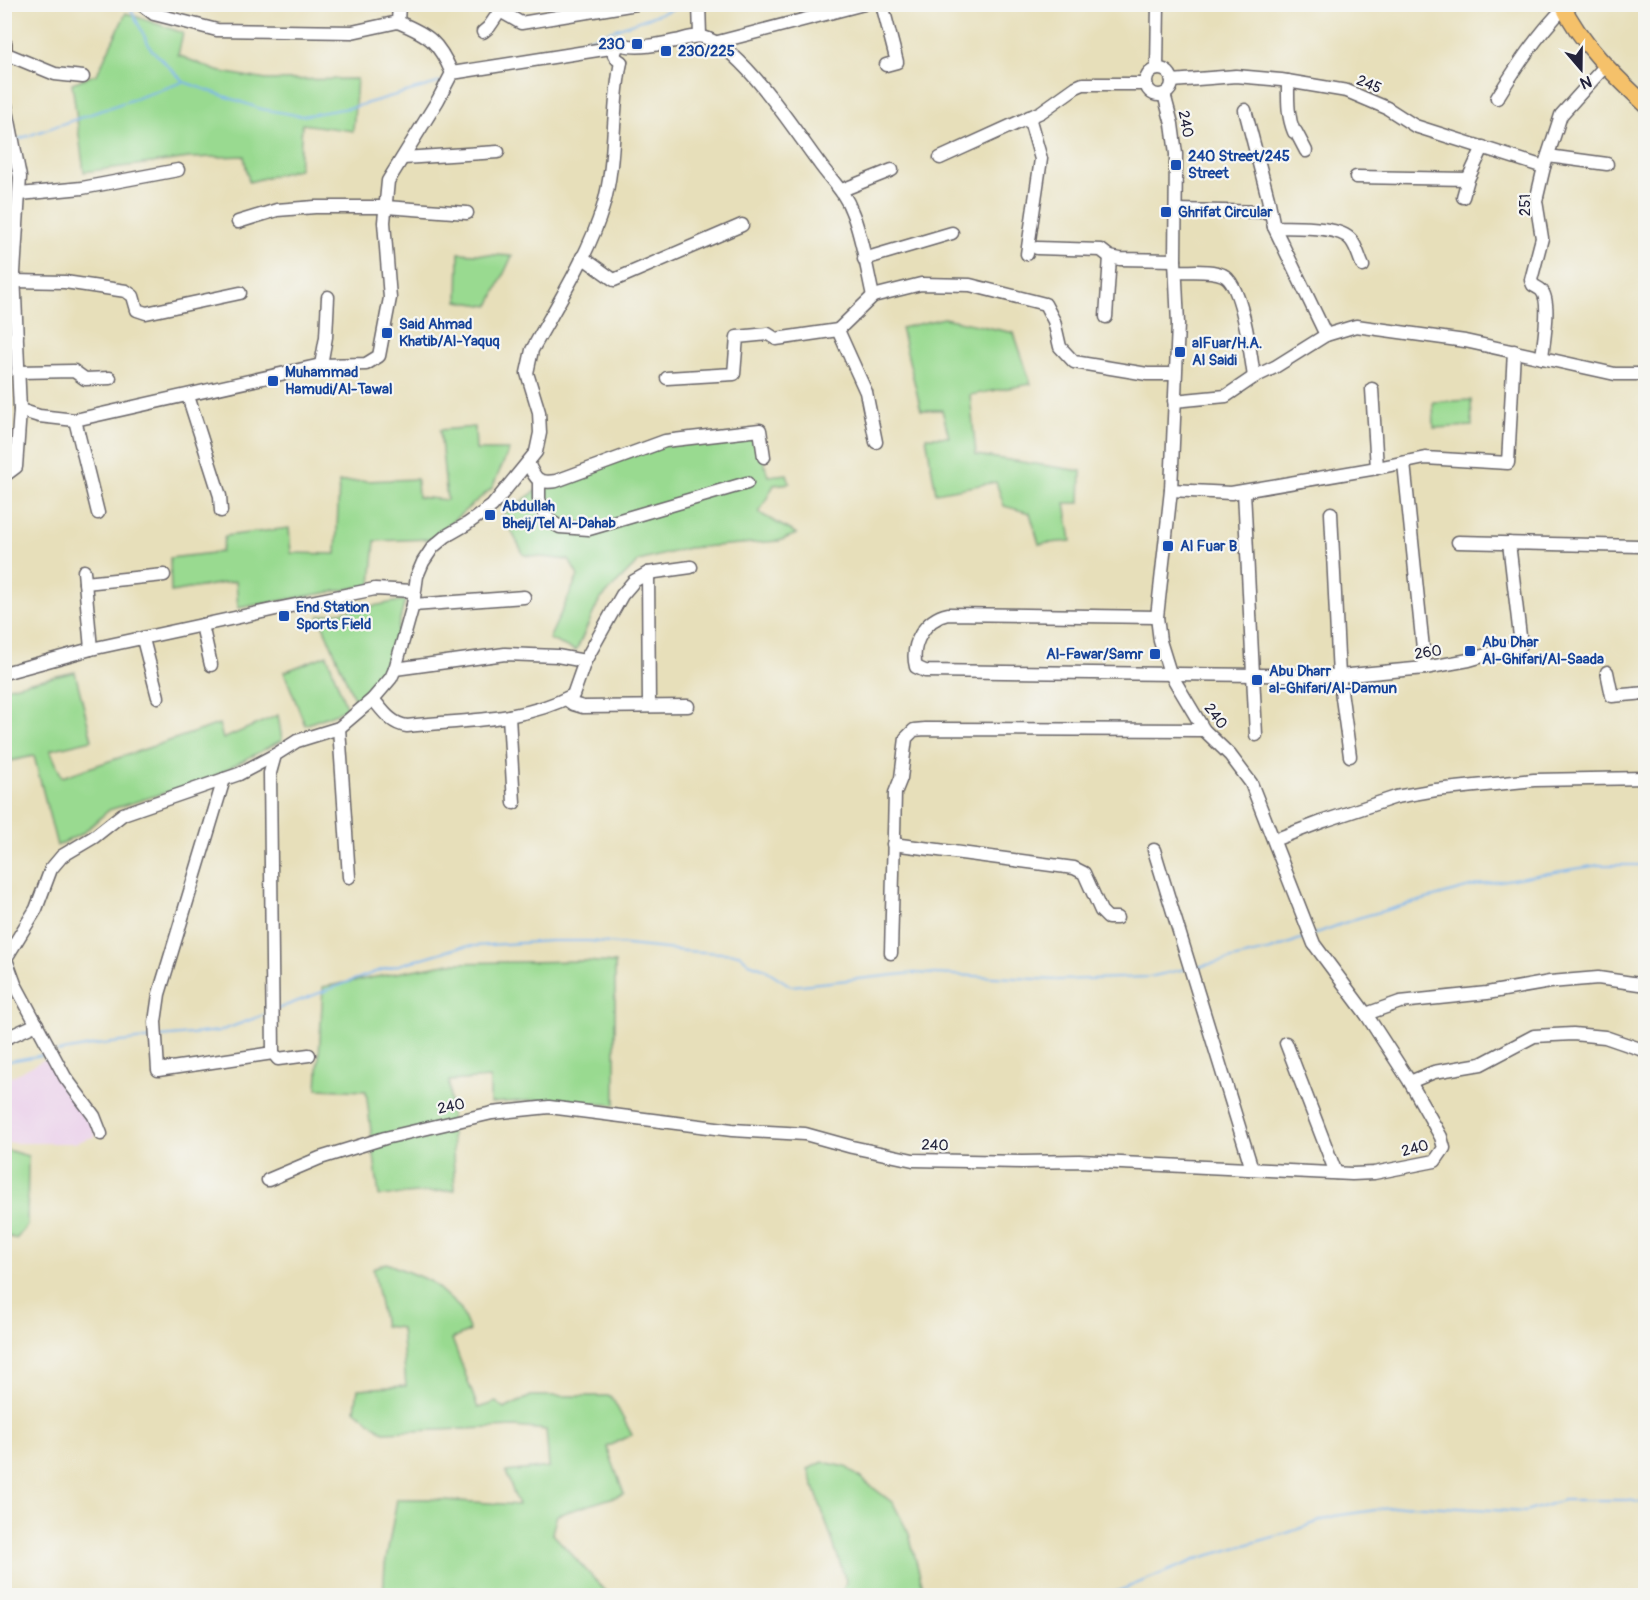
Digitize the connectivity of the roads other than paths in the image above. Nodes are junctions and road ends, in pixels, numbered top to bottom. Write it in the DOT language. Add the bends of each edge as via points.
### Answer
graph roads {
  1 [pos="141,4"];
  2 [pos="399,4"];
  3 [pos="636,4"];
  4 [pos="699,4"];
  5 [pos="864,4"];
  6 [pos="882,4"];
  7 [pos="1158,4"];
  8 [pos="1563,6"];
  9 [pos="398,22"];
  10 [pos="483,32"];
  11 [pos="700,36"];
  12 [pos="718,42"];
  13 [pos="4,44"];
  14 [pos="4,52"];
  15 [pos="622,53"];
  16 [pos="886,65"];
  17 [pos="1606,65"];
  18 [pos="1156,69"];
  19 [pos="452,73"];
  20 [pos="83,77"];
  21 [pos="1172,81"];
  22 [pos="1288,81"];
  23 [pos="1146,84"];
  24 [pos="1164,94"];
  25 [pos="4,95"];
  26 [pos="1497,98"];
  27 [pos="1646,105"];
  28 [pos="1245,110"];
  29 [pos="1029,117"];
  30 [pos="1483,147"];
  31 [pos="1306,151"];
  32 [pos="498,152"];
  33 [pos="403,158"];
  34 [pos="940,158"];
  35 [pos="1546,162"];
  36 [pos="1607,164"];
  37 [pos="178,170"];
  38 [pos="891,170"];
  39 [pos="1356,177"];
  40 [pos="1468,179"];
  41 [pos="842,190"];
  42 [pos="20,194"];
  43 [pos="1463,197"];
  44 [pos="386,207"];
  45 [pos="1175,210"];
  46 [pos="1270,212"];
  47 [pos="468,213"];
  48 [pos="238,222"];
  49 [pos="742,225"];
  50 [pos="1274,227"];
  51 [pos="952,233"];
  52 [pos="582,257"];
  53 [pos="1110,257"];
  54 [pos="864,259"];
  55 [pos="1175,266"];
  56 [pos="1362,266"];
  57 [pos="11,276"];
  58 [pos="240,293"];
  59 [pos="873,296"];
  60 [pos="328,297"];
  61 [pos="1106,317"];
  62 [pos="838,330"];
  63 [pos="17,335"];
  64 [pos="1326,335"];
  65 [pos="4,347"];
  66 [pos="1514,351"];
  67 [pos="1542,357"];
  68 [pos="321,365"];
  69 [pos="18,372"];
  70 [pos="1175,374"];
  71 [pos="1646,374"];
  72 [pos="1254,377"];
  73 [pos="110,378"];
  74 [pos="667,378"];
  75 [pos="1371,389"];
  76 [pos="188,396"];
  77 [pos="1174,401"];
  78 [pos="20,410"];
  79 [pos="75,420"];
  80 [pos="876,442"];
  81 [pos="764,457"];
  82 [pos="528,463"];
  83 [pos="1404,463"];
  84 [pos="1377,468"];
  85 [pos="4,476"];
  86 [pos="539,481"];
  87 [pos="747,483"];
  88 [pos="1171,490"];
  89 [pos="1244,491"];
  90 [pos="221,511"];
  91 [pos="98,513"];
  92 [pos="1331,513"];
  93 [pos="1458,542"];
  94 [pos="1509,543"];
  95 [pos="1646,545"];
  96 [pos="691,567"];
  97 [pos="648,573"];
  98 [pos="164,575"];
  99 [pos="413,591"];
  100 [pos="524,597"];
  101 [pos="412,605"];
  102 [pos="1157,617"];
  103 [pos="202,625"];
  104 [pos="143,639"];
  105 [pos="91,649"];
  106 [pos="585,661"];
  107 [pos="211,665"];
  108 [pos="1425,668"];
  109 [pos="395,669"];
  110 [pos="1607,672"];
  111 [pos="4,673"];
  112 [pos="1170,674"];
  113 [pos="1253,675"];
  114 [pos="1339,676"];
  115 [pos="1646,693"];
  116 [pos="158,697"];
  117 [pos="373,699"];
  118 [pos="566,699"];
  119 [pos="649,705"];
  120 [pos="688,706"];
  121 [pos="509,716"];
  122 [pos="339,728"];
  123 [pos="1204,730"];
  124 [pos="1256,735"];
  125 [pos="275,755"];
  126 [pos="1350,756"];
  127 [pos="1646,778"];
  128 [pos="224,779"];
  129 [pos="514,803"];
  130 [pos="1274,840"];
  131 [pos="893,844"];
  132 [pos="1154,850"];
  133 [pos="350,877"];
  134 [pos="1117,918"];
  135 [pos="891,953"];
  136 [pos="5,956"];
  137 [pos="1646,985"];
  138 [pos="1366,1014"];
  139 [pos="36,1024"];
  140 [pos="4,1039"];
  141 [pos="1286,1043"];
  142 [pos="1640,1049"];
  143 [pos="273,1053"];
  144 [pos="309,1055"];
  145 [pos="1410,1082"];
  146 [pos="101,1134"];
  147 [pos="1252,1169"];
  148 [pos="1335,1173"];
  149 [pos="268,1180"];
  1 -- 9 [label="street" via="154,14 217,30 352,32"];
  2 -- 9 [label="street"];
  3 -- 10 [label="street" via="521,23 500,11"];
  4 -- 11 [label="street"];
  5 -- 12 [label="street"];
  6 -- 16 [label="street" via="897,62"];
  7 -- 18 [label="street"];
  8 -- 17 [label="main road"];
  8 -- 26 [label="street" via="1522,58"];
  9 -- 19 [label="street" via="422,32 436,45"];
  11 -- 12 [label="street"];
  11 -- 15 [label="street"];
  12 -- 41 [label="street" via="769,95"];
  13 -- 14 [label="main road"];
  14 -- 20 [label="street" via="55,74"];
  15 -- 19 [label="street" via="599,50"];
  15 -- 52 [label="street" via="610,178 603,208"];
  17 -- 27 [label="main road"];
  17 -- 35 [label="street, 251" via="1561,115"];
  18 -- 21 [label="street" via="1167,72"];
  18 -- 23 [label="street"];
  19 -- 33 [label="street"];
  21 -- 22 [label="street, 245" via="1236,76"];
  21 -- 24 [label="street"];
  22 -- 30 [label="street, 245" via="1347,91 1387,108 1415,126"];
  22 -- 31 [label="street" via="1290,121"];
  23 -- 24 [label="street" via="1154,93"];
  23 -- 29 [label="street" via="1083,84"];
  24 -- 45 [label="street, 240" via="1176,154"];
  25 -- 42 [label="street"];
  28 -- 46 [label="street"];
  29 -- 34 [label="street"];
  29 -- 53 [label="street" via="1041,159 1032,251 1101,250"];
  30 -- 35 [label="street, 245"];
  30 -- 40 [label="street"];
  32 -- 33 [label="street"];
  33 -- 44 [label="street" via="388,181"];
  35 -- 36 [label="street, 245"];
  35 -- 67 [label="street, 251" via="1536,201 1542,238 1531,280 1545,297"];
  37 -- 42 [label="street" via="82,188"];
  38 -- 41 [label="street"];
  39 -- 40 [label="street"];
  40 -- 43 [label="street"];
  41 -- 54 [label="street" via="853,213"];
  42 -- 57 [label="street"];
  44 -- 47 [label="street"];
  44 -- 48 [label="street" via="294,208"];
  44 -- 68 [label="street" via="390,298 379,356 366,363"];
  45 -- 46 [label="street"];
  45 -- 55 [label="street, 240"];
  46 -- 50 [label="street"];
  49 -- 52 [label="street" via="614,280"];
  50 -- 56 [label="street" via="1343,234 1352,241"];
  50 -- 64 [label="street"];
  51 -- 54 [label="street"];
  52 -- 82 [label="street" via="529,361 527,373 539,412 540,433 536,452"];
  53 -- 55 [label="street"];
  53 -- 61 [label="street"];
  54 -- 59 [label="street"];
  55 -- 70 [label="street, 240"];
  55 -- 72 [label="street" via="1230,279 1238,296"];
  57 -- 58 [label="street" via="126,291 133,296 140,312"];
  57 -- 63 [label="street"];
  59 -- 62 [label="street"];
  59 -- 70 [label="street" via="921,284 970,285 1004,292 1045,304 1054,321 1060,348 1074,362 1147,374"];
  60 -- 68 [label="street"];
  62 -- 74 [label="street" via="776,339 768,334 737,337 734,374"];
  62 -- 80 [label="street" via="866,392"];
  63 -- 65 [label="street"];
  63 -- 69 [label="street"];
  64 -- 66 [label="street" via="1356,326"];
  64 -- 72 [label="street"];
  66 -- 67 [label="street"];
  66 -- 83 [label="street" via="1508,463 1425,458"];
  67 -- 71 [label="street" via="1615,374"];
  68 -- 76 [label="street"];
  69 -- 73 [label="street" via="74,371 85,379"];
  69 -- 78 [label="street"];
  70 -- 77 [label="street, 240"];
  72 -- 77 [label="street" via="1226,396"];
  75 -- 84 [label="street"];
  76 -- 79 [label="street"];
  76 -- 90 [label="street" via="220,496"];
  77 -- 88 [label="street, 240"];
  78 -- 79 [label="street"];
  78 -- 85 [label="street" via="16,467"];
  79 -- 91 [label="street"];
  81 -- 86 [label="street" via="760,430 665,441 556,481"];
  82 -- 86 [label="street"];
  82 -- 99 [label="street" via="492,506 434,547 423,562"];
  83 -- 84 [label="street"];
  83 -- 108 [label="street"];
  84 -- 89 [label="street"];
  86 -- 87 [label="street" via="539,499 550,521 589,529"];
  88 -- 89 [label="street"];
  88 -- 102 [label="street, 240"];
  89 -- 113 [label="street"];
  92 -- 114 [label="street"];
  93 -- 94 [label="street"];
  94 -- 95 [label="street"];
  94 -- 108 [label="street, 260" via="1521,645"];
  96 -- 97 [label="street"];
  97 -- 106 [label="street" via="622,595"];
  97 -- 119 [label="street"];
  98 -- 105 [label="street" via="84,577"];
  99 -- 101 [label="street"];
  99 -- 103 [label="street" via="375,589"];
  100 -- 101 [label="street"];
  101 -- 109 [label="street"];
  102 -- 112 [label="street, 240"];
  102 -- 112 [label="street, 260" via="948,614 924,628 917,646 916,667 925,671"];
  103 -- 104 [label="street"];
  103 -- 107 [label="street"];
  104 -- 105 [label="street"];
  104 -- 116 [label="street"];
  105 -- 111 [label="street"];
  106 -- 109 [label="street" via="505,654"];
  106 -- 118 [label="street" via="573,695"];
  108 -- 114 [label="street, 260"];
  109 -- 117 [label="street"];
  110 -- 115 [label="street" via="1612,696"];
  112 -- 113 [label="street, 260"];
  112 -- 123 [label="street, 240"];
  113 -- 114 [label="street, 260"];
  113 -- 124 [label="street"];
  114 -- 126 [label="street"];
  117 -- 121 [label="street" via="398,725"];
  117 -- 122 [label="street"];
  118 -- 119 [label="street" via="583,707"];
  118 -- 121 [label="street"];
  119 -- 120 [label="street"];
  121 -- 129 [label="street"];
  122 -- 125 [label="street" via="297,741"];
  122 -- 133 [label="street"];
  123 -- 130 [label="street, 240" via="1251,783"];
  123 -- 131 [label="street" via="914,730 906,738 895,793"];
  125 -- 128 [label="street"];
  125 -- 143 [label="street" via="270,773"];
  127 -- 130 [label="street" via="1534,780 1436,790 1396,797"];
  128 -- 136 [label="street" via="123,814 62,856 51,869 36,909"];
  128 -- 143 [label="street" via="159,994 155,1022 158,1070"];
  130 -- 138 [label="street, 240" via="1314,944"];
  131 -- 134 [label="street" via="1074,868 1084,873 1101,911 1108,918"];
  131 -- 135 [label="street"];
  132 -- 147 [label="street"];
  136 -- 139 [label="street"];
  137 -- 138 [label="street" via="1598,978 1550,982 1400,1002"];
  138 -- 145 [label="street, 240"];
  139 -- 140 [label="street"];
  139 -- 146 [label="street" via="65,1077 94,1116"];
  141 -- 148 [label="street"];
  142 -- 145 [label="street" via="1605,1037 1534,1036 1481,1064 1434,1072"];
  143 -- 144 [label="street" via="278,1059"];
  145 -- 148 [label="street, 240" via="1441,1137 1444,1148 1439,1158 1374,1173"];
  147 -- 148 [label="street, 240"];
  147 -- 149 [label="street, 240" via="1079,1161 914,1160 806,1134 732,1130 549,1107 492,1113 385,1138 320,1158"];
}
